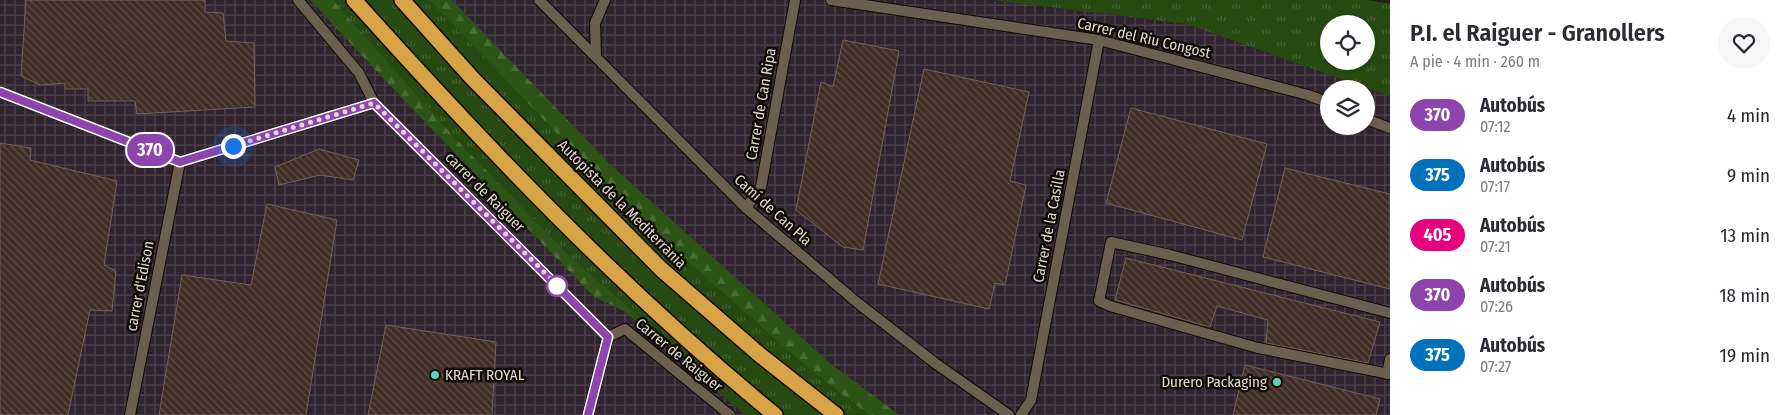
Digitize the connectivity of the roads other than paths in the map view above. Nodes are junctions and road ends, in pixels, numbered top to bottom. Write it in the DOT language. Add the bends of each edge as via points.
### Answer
graph roads {
  1 [pos="298,0"];
  2 [pos="354,0"];
  3 [pos="402,0"];
  4 [pos="540,0"];
  5 [pos="604,0"];
  6 [pos="795,0"];
  7 [pos="831,0"];
  8 [pos="1099,40"];
  9 [pos="596,57"];
  10 [pos="0,92"];
  11 [pos="1320,100"];
  12 [pos="374,103"];
  13 [pos="1375,122"];
  14 [pos="1390,128"];
  15 [pos="180,162"];
  16 [pos="746,208"];
  17 [pos="1390,313"];
  18 [pos="608,337"];
  19 [pos="1390,359"];
  20 [pos="1388,374"];
  21 [pos="130,415"];
  22 [pos="588,415"];
  23 [pos="730,415"];
  24 [pos="774,415"];
  25 [pos="836,415"];
  26 [pos="1009,415"];
  27 [pos="1020,415"];
  1 -- 12 [label="street, carrer de Raiguer" via="359,73"];
  2 -- 24 [label="highway" via="490,149 572,232 696,350"];
  3 -- 25 [label="highway, Autopista de la Mediterrània" via="480,86 661,269 760,355"];
  4 -- 9 [label="street, Camí de Can Pla"];
  5 -- 9 [label="street" via="595,23"];
  6 -- 16 [label="street, Carrer de Can Ripa" via="761,188"];
  7 -- 8 [label="street, Carrer del Riu Congost"];
  8 -- 11 [label="street, Carrer del Riu Congost"];
  8 -- 27 [label="street, Carrer de la Casilla" via="1031,400"];
  9 -- 16 [label="street, Camí de Can Pla"];
  10 -- 15 [label="street"];
  12 -- 15 [label="street"];
  12 -- 18 [label="street, carrer de Raiguer"];
  13 -- 14 [label="street"];
  15 -- 21 [label="street, carrer d'Edison"];
  16 -- 26 [label="street, Camí de Can Pla" via="859,304"];
  17 -- 20 [label="street" via="1111,242 1099,301 1258,348"];
  18 -- 22 [label="street"];
  18 -- 23 [label="street, Carrer de Raiguer" via="625,329"];
  19 -- 20 [label="street"];
}
